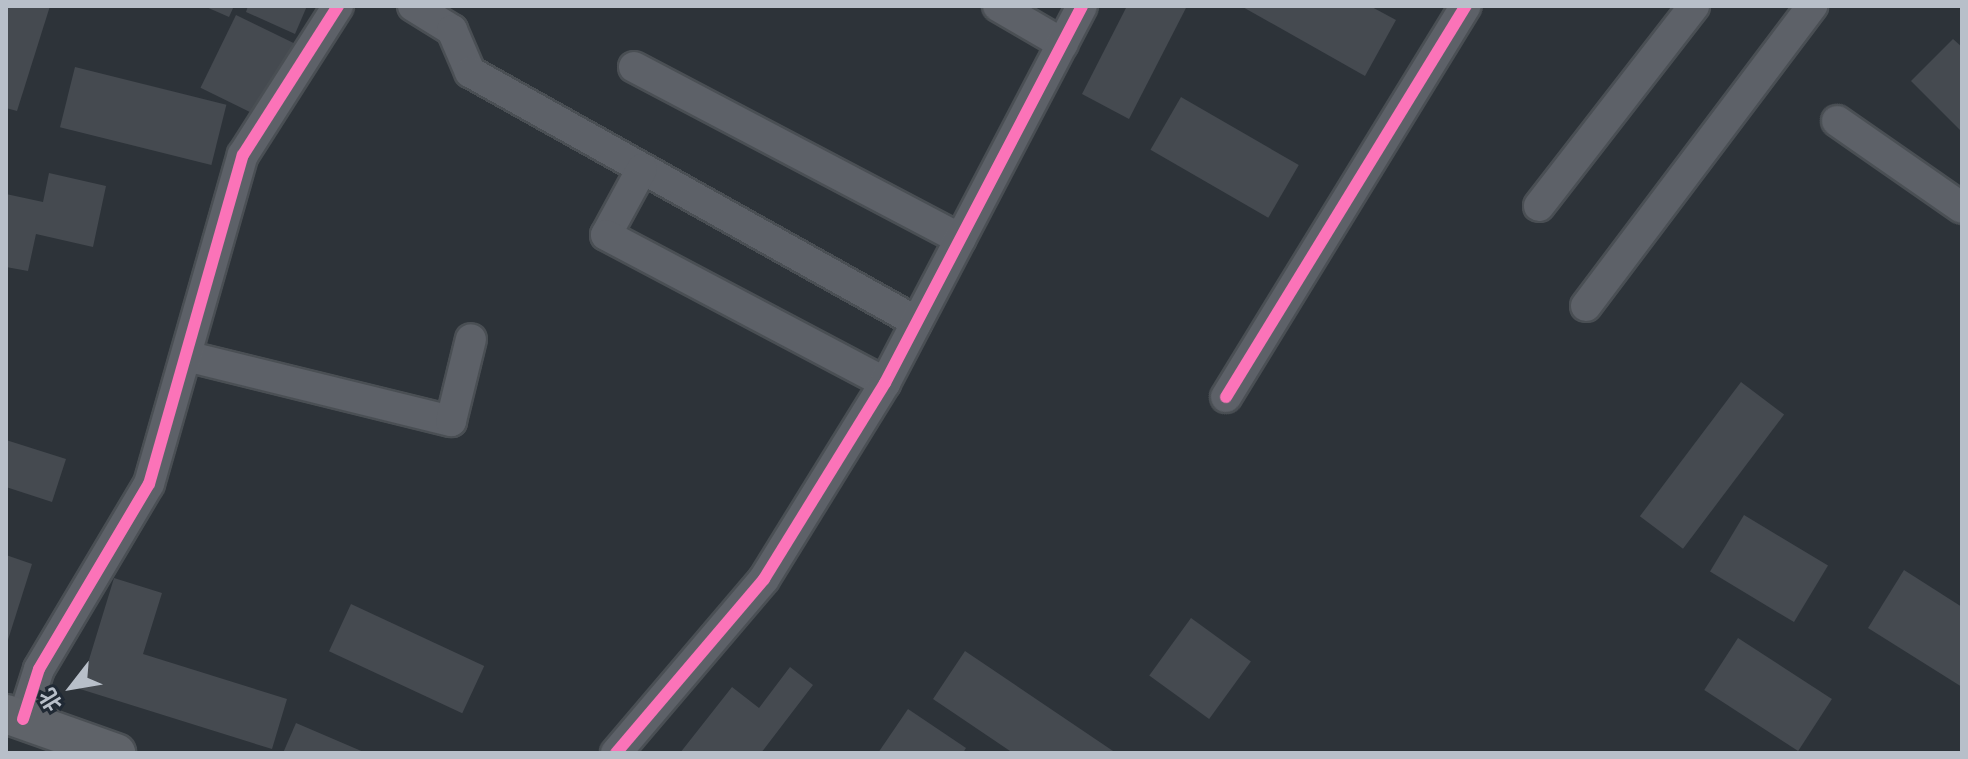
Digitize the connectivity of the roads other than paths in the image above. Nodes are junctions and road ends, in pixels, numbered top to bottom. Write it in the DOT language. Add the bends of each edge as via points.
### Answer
graph roads {
  1 [pos="338,6"];
  2 [pos="413,6"];
  3 [pos="998,6"];
  4 [pos="1082,6"];
  5 [pos="1466,6"];
  6 [pos="1694,6"];
  7 [pos="1812,6"];
  8 [pos="1063,44"];
  9 [pos="634,67"];
  10 [pos="1837,121"];
  11 [pos="642,169"];
  12 [pos="1539,206"];
  13 [pos="1962,208"];
  14 [pos="960,239"];
  15 [pos="1586,306"];
  16 [pos="917,322"];
  17 [pos="471,339"];
  18 [pos="186,356"];
  19 [pos="885,383"];
  20 [pos="1226,397"];
  21 [pos="15,717"];
  22 [pos="54,744"];
  23 [pos="116,753"];
  24 [pos="616,753"];
  1 -- 18 [label="street" via="243,155"];
  2 -- 11 [label="street" via="452,30 470,72"];
  3 -- 8 [label="street"];
  4 -- 8 [label="street"];
  5 -- 20 [label="street"];
  6 -- 12 [label="street"];
  7 -- 15 [label="street"];
  8 -- 14 [label="street"];
  9 -- 14 [label="street"];
  10 -- 13 [label="street"];
  11 -- 16 [label="street"];
  11 -- 19 [label="street" via="606,235"];
  14 -- 16 [label="street"];
  16 -- 19 [label="street"];
  17 -- 18 [label="street" via="451,421"];
  18 -- 21 [label="street" via="149,484"];
  19 -- 24 [label="street" via="764,579"];
  21 -- 22 [label="main road"];
  22 -- 23 [label="main road"];
}
